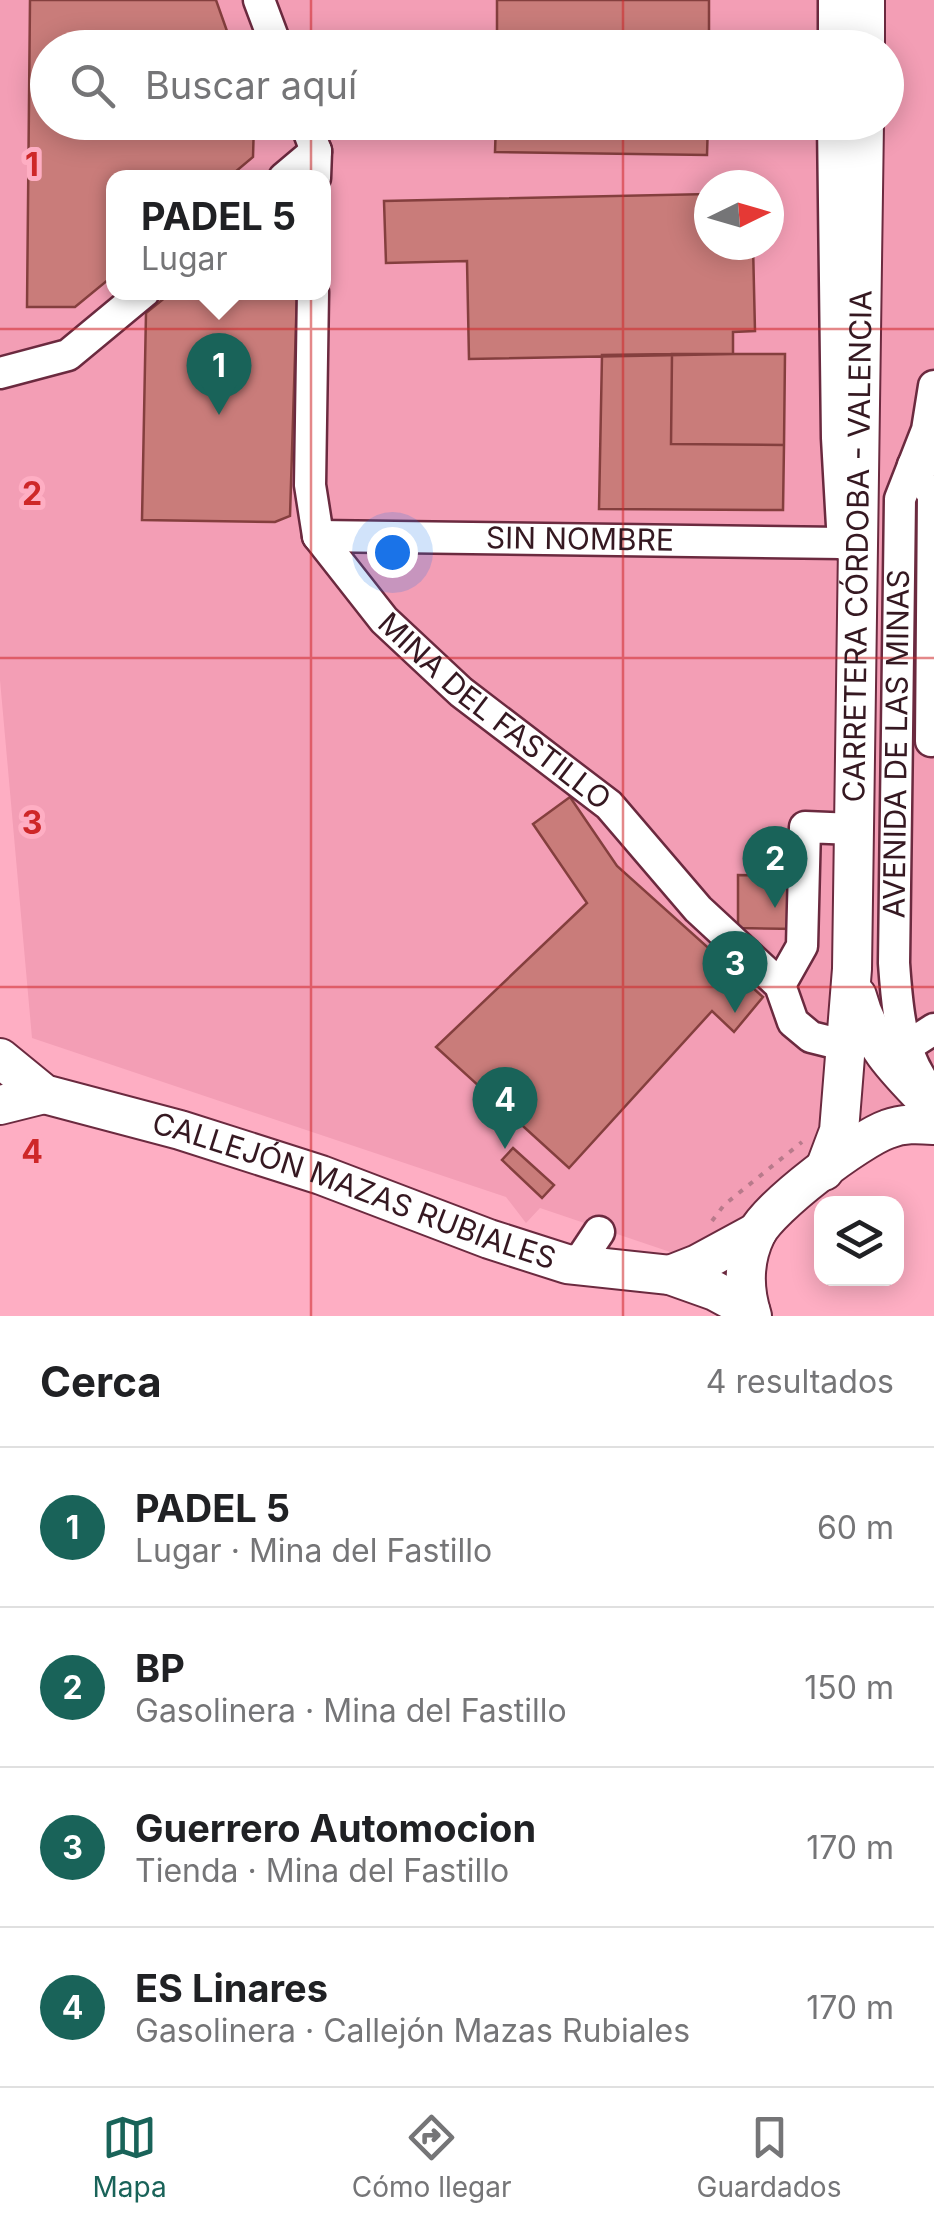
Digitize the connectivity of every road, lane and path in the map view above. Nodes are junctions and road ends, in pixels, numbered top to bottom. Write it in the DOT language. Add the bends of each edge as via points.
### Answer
graph roads {
  1 [pos="259,0"];
  2 [pos="834,0"];
  3 [pos="865,0"];
  4 [pos="270,30"];
  5 [pos="834,30"];
  6 [pos="864,30"];
  7 [pos="833,140"];
  8 [pos="864,140"];
  9 [pos="134,300"];
  10 [pos="313,300"];
  11 [pos="0,373"];
  12 [pos="934,386"];
  13 [pos="931,428"];
  14 [pos="924,463"];
  15 [pos="933,496"];
  16 [pos="318,536"];
  17 [pos="843,544"];
  18 [pos="856,618"];
  19 [pos="931,741"];
  20 [pos="854,829"];
  21 [pos="852,968"];
  22 [pos="780,985"];
  23 [pos="934,1029"];
  24 [pos="847,1046"];
  25 [pos="906,1048"];
  26 [pos="0,1058"];
  27 [pos="44,1094"];
  28 [pos="934,1097"];
  29 [pos="0,1105"];
  30 [pos="934,1108"];
  31 [pos="934,1124"];
  32 [pos="824,1171"];
  33 [pos="599,1232"];
  34 [pos="757,1232"];
  35 [pos="576,1265"];
  36 [pos="670,1275"];
  37 [pos="751,1313"];
  1 -- 4 [label="street"];
  2 -- 5 [label="street"];
  3 -- 6 [label="main road"];
  7 -- 17 [label="street, AVENIDA DE LAS MINAS"];
  8 -- 18 [label="main road, CARRETERA CÓRDOBA - VALENCIA"];
  9 -- 11 [label="street" via="68,354"];
  10 -- 16 [label="street, MINA DEL FASTILLO" via="310,485"];
  12 -- 13 [label="street, AVENIDA DE LAS MINAS"];
  13 -- 14 [label="street, AVENIDA DE LAS MINAS"];
  14 -- 15 [label="street"];
  14 -- 25 [label="street, AVENIDA DE LAS MINAS" via="900,499 894,964"];
  15 -- 19 [label="street"];
  16 -- 17 [label="street, SIN NOMBRE"];
  16 -- 22 [label="street, MINA DEL FASTILLO" via="384,620 461,692 609,805 698,909"];
  17 -- 18 [label="street, AVENIDA DE LAS MINAS"];
  18 -- 20 [label="main road, CARRETERA CÓRDOBA - VALENCIA"];
  20 -- 21 [label="main road, CARRETERA CÓRDOBA - VALENCIA"];
  20 -- 22 [label="street" via="805,827 802,946"];
  21 -- 24 [label="main road, CARRETERA CÓRDOBA - VALENCIA"];
  21 -- 30 [label="main road, CARRETERA CÓRDOBA - VALENCIA" via="872,1038"];
  22 -- 24 [label="street, MINA DEL FASTILLO" via="793,1022 811,1037"];
  23 -- 25 [label="street"];
  24 -- 32 [label="main road, CARRETERA CÓRDOBA - VALENCIA" via="838,1131"];
  25 -- 28 [label="street, AVENIDA DE LAS MINAS"];
  26 -- 27 [label="main road"];
  27 -- 29 [label="main road"];
  27 -- 35 [label="main road, CALLEJÓN MAZAS RUBIALES" via="321,1175"];
  31 -- 32 [label="main road" via="878,1133"];
  32 -- 34 [label="main road" via="778,1206"];
  33 -- 35 [label="street"];
  34 -- 36 [label="main road"];
  34 -- 37 [label="main road" via="745,1270"];
  35 -- 36 [label="main road, CALLEJÓN MAZAS RUBIALES"];
  36 -- 37 [label="main road, CALLEJÓN MAZAS RUBIALES" via="716,1291"];
}
